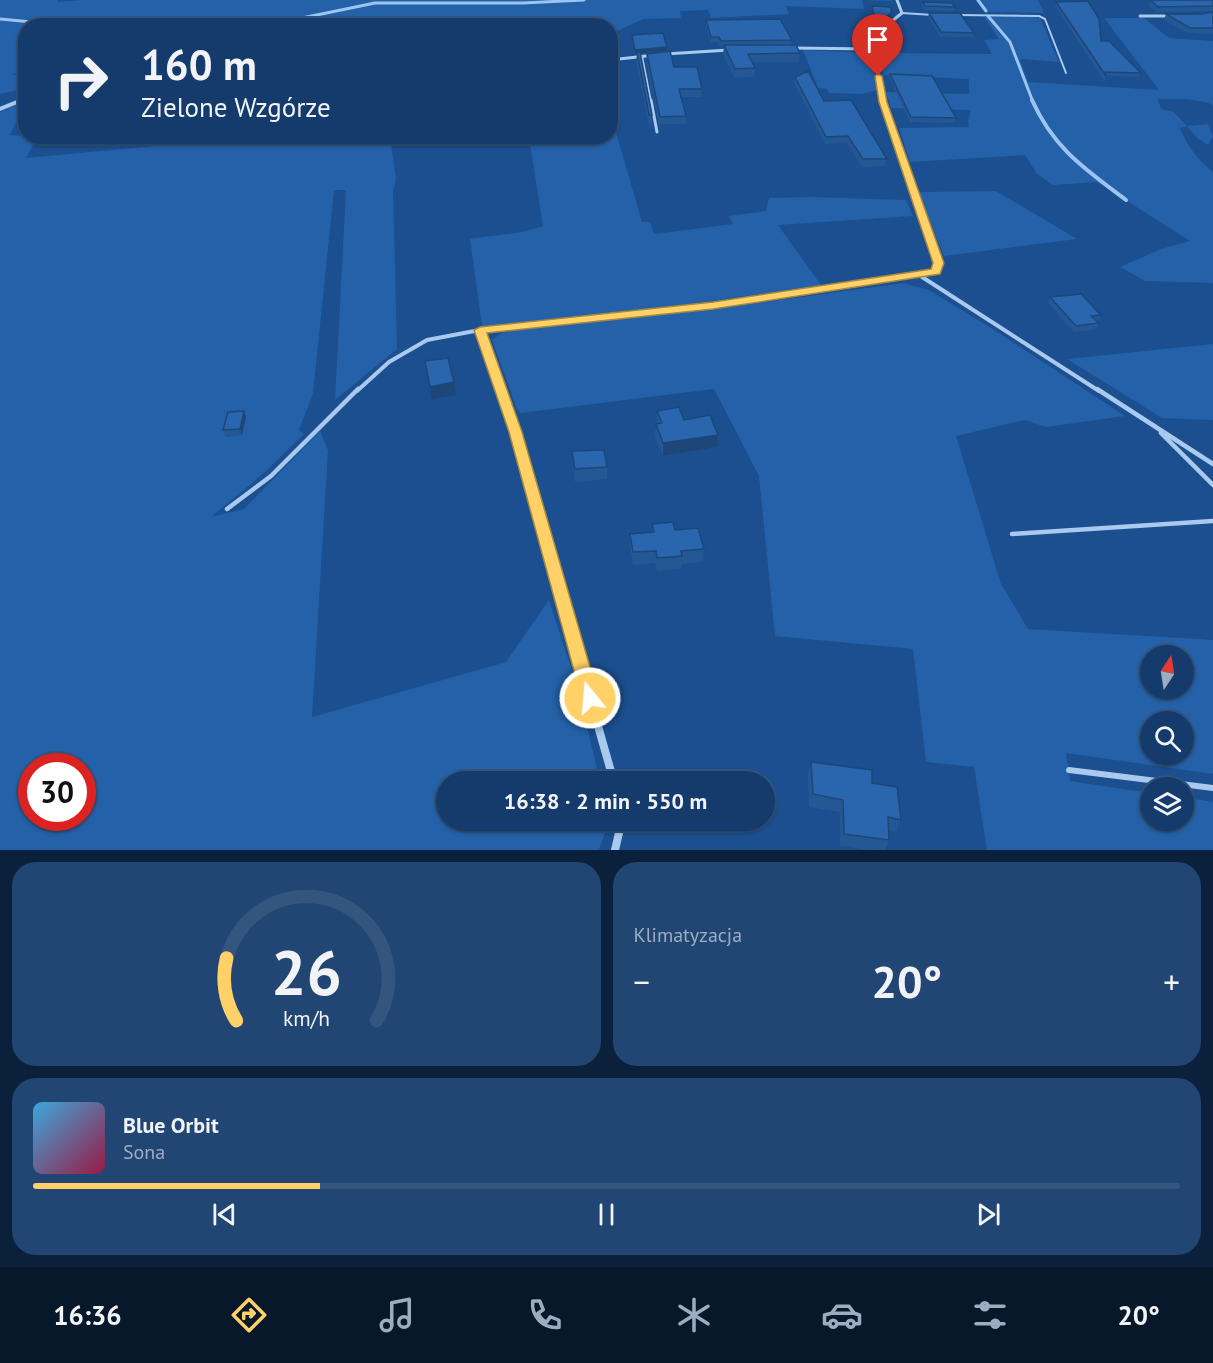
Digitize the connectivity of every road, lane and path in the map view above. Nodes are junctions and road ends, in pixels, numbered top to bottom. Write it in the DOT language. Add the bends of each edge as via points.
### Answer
graph roads {
  1 [pos="897,0"];
  2 [pos="902,13"];
  3 [pos="938,15"];
  4 [pos="952,15"];
  5 [pos="1140,16"];
  6 [pos="1179,16"];
  7 [pos="784,48"];
  8 [pos="873,49"];
  9 [pos="740,50"];
  10 [pos="642,56"];
  11 [pos="618,59"];
  12 [pos="1066,73"];
  13 [pos="18,102"];
  14 [pos="0,109"];
  15 [pos="657,132"];
  16 [pos="920,275"];
  17 [pos="480,330"];
  18 [pos="1153,425"];
  19 [pos="1213,464"];
  20 [pos="1213,484"];
  21 [pos="227,509"];
  22 [pos="1213,521"];
  23 [pos="1012,534"];
  24 [pos="1069,770"];
  25 [pos="611,771"];
  26 [pos="1213,788"];
  27 [pos="619,831"];
  28 [pos="615,850"];
  1 -- 2 [label="street"];
  2 -- 3 [label="lane"];
  2 -- 8 [label="street" via="881,30"];
  4 -- 12 [label="lane" via="1040,16 1045,19"];
  5 -- 6 [label="street"];
  7 -- 8 [label="street"];
  8 -- 16 [label="street" via="883,102 938,263 936,272"];
  9 -- 10 [label="street"];
  10 -- 11 [label="street"];
  10 -- 15 [label="lane"];
  13 -- 14 [label="street"];
  16 -- 17 [label="street" via="713,306"];
  16 -- 18 [label="lane"];
  17 -- 21 [label="lane" via="427,340 389,362 271,476"];
  17 -- 25 [label="street" via="515,432"];
  18 -- 19 [label="lane"];
  18 -- 20 [label="lane"];
  22 -- 23 [label="lane"];
  24 -- 26 [label="lane"];
  27 -- 28 [label="street"];
}
